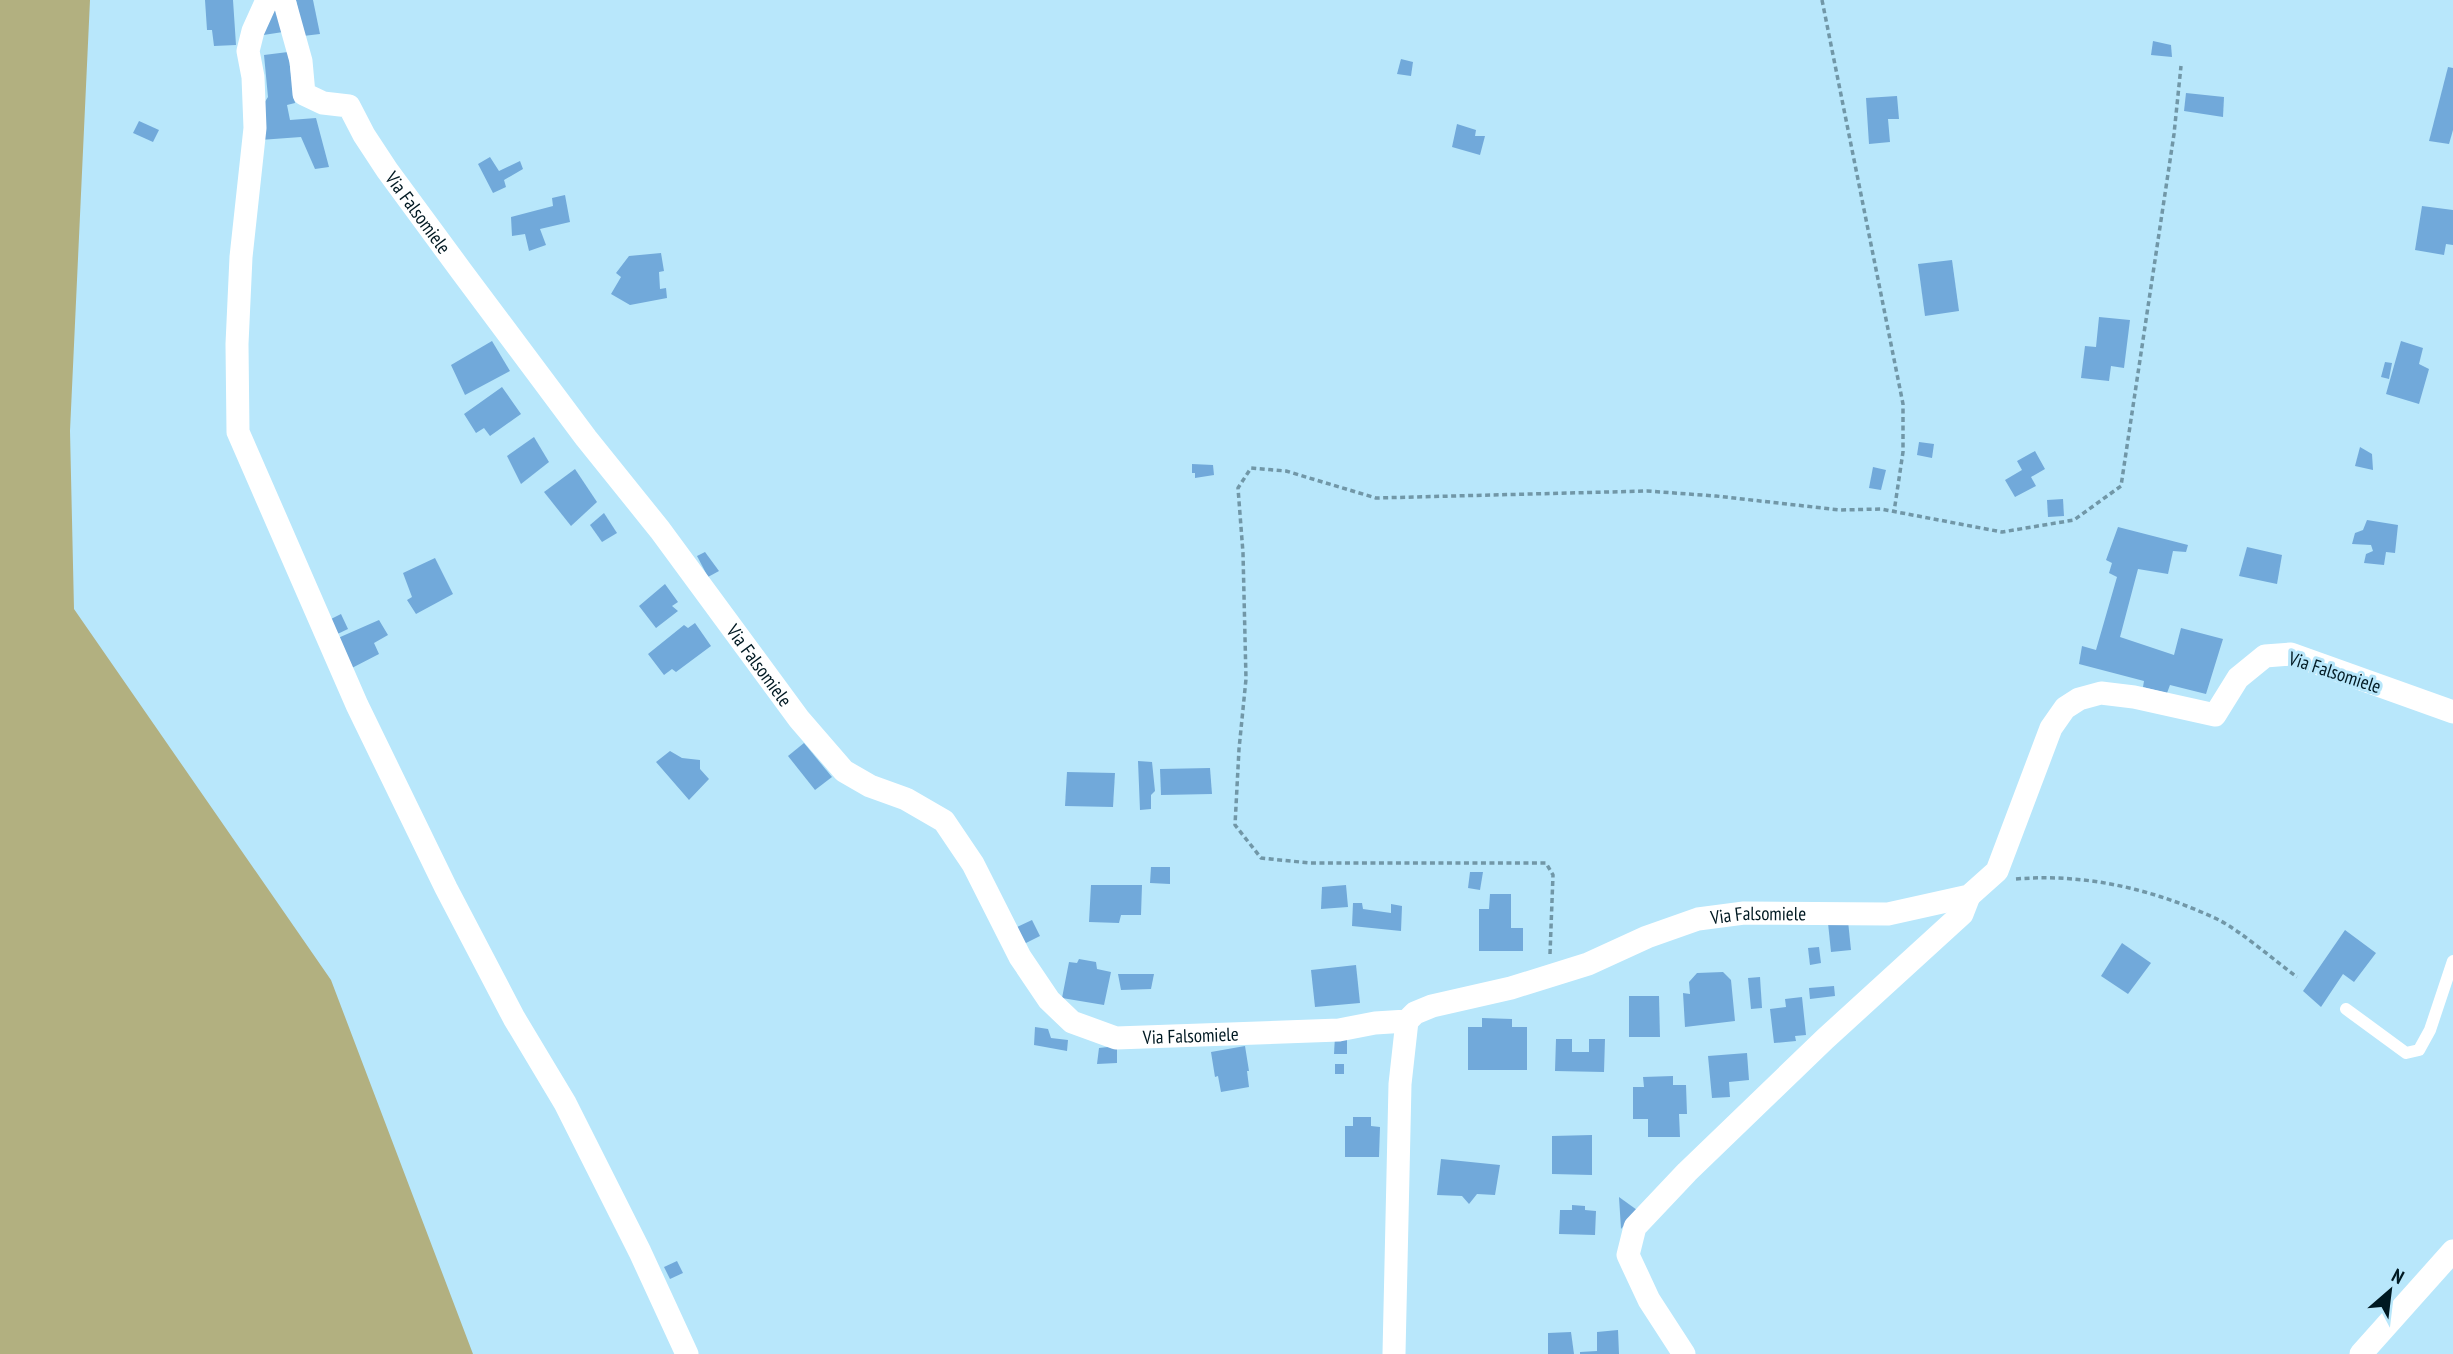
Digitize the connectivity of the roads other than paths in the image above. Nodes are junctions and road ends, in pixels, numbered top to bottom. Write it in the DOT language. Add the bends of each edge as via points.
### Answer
graph roads {
  1 [pos="267,0"];
  2 [pos="284,0"];
  3 [pos="2453,712"];
  4 [pos="1969,896"];
  5 [pos="2453,961"];
  6 [pos="2346,1009"];
  7 [pos="1407,1021"];
  8 [pos="2453,1251"];
  9 [pos="687,1354"];
  10 [pos="1394,1354"];
  11 [pos="1684,1354"];
  12 [pos="2361,1354"];
  1 -- 9 [label="street" via="248,51 255,128 240,282 238,432 368,730 514,1018 571,1115"];
  2 -- 7 [label="street, Via Falsomiele" via="301,61 304,94 323,103 349,106 387,170 462,272 835,761 870,786 906,799 944,821 973,864 1020,957 1049,1000 1072,1022 1116,1038 1339,1030"];
  3 -- 4 [label="street, Via Falsomiele" via="2291,654 2266,656 2238,678 2215,716 2101,692 2079,699 2065,708 2051,728 1997,871"];
  4 -- 7 [label="street, Via Falsomiele" via="1888,914 1744,913 1698,919 1588,964 1432,1006"];
  4 -- 11 [label="street" via="1962,914 1687,1172 1635,1227 1628,1255 1649,1300"];
  5 -- 6 [label="lane" via="2430,1030 2418,1050 2406,1053"];
  7 -- 10 [label="street" via="1400,1084"];
  8 -- 12 [label="street"];
}
